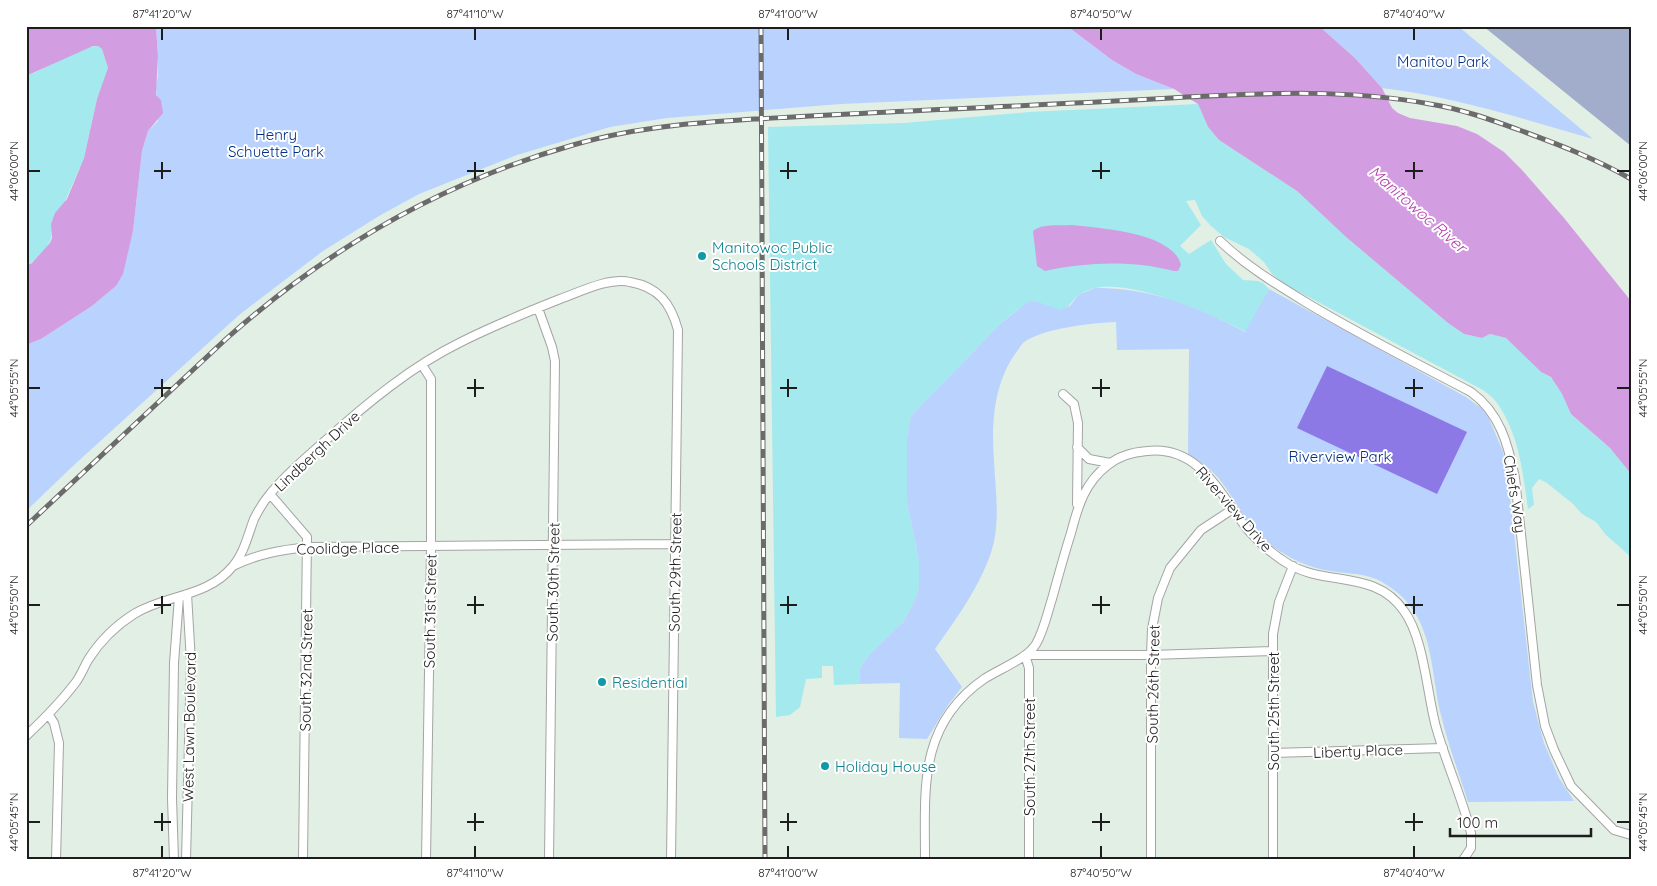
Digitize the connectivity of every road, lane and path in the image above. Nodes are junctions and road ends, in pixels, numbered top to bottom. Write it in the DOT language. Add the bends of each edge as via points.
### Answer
graph roads {
  1 [pos="1220,242"];
  2 [pos="656,292"];
  3 [pos="538,308"];
  4 [pos="422,366"];
  5 [pos="1063,394"];
  6 [pos="1077,447"];
  7 [pos="1110,463"];
  8 [pos="270,494"];
  9 [pos="1233,509"];
  10 [pos="1077,512"];
  11 [pos="676,544"];
  12 [pos="431,546"];
  13 [pos="553,546"];
  14 [pos="308,548"];
  15 [pos="233,566"];
  16 [pos="1292,566"];
  17 [pos="187,594"];
  18 [pos="179,598"];
  19 [pos="1273,651"];
  20 [pos="1151,654"];
  21 [pos="1025,656"];
  22 [pos="49,715"];
  23 [pos="26,736"];
  24 [pos="1443,748"];
  25 [pos="1273,753"];
  26 [pos="1631,835"];
  27 [pos="1465,858"];
  28 [pos="56,860"];
  29 [pos="174,860"];
  30 [pos="186,860"];
  31 [pos="303,860"];
  32 [pos="426,860"];
  33 [pos="549,860"];
  34 [pos="671,860"];
  35 [pos="925,860"];
  36 [pos="1028,860"];
  37 [pos="1151,860"];
  38 [pos="1273,860"];
  1 -- 26 [label="street, Chiefs Way" via="1238,259 1280,288 1471,392 1487,404 1504,436 1515,478 1537,685 1545,726 1571,786 1614,830"];
  2 -- 3 [label="street, Lindbergh Drive" via="628,281 609,283"];
  2 -- 11 [label="street, South 29th Street" via="673,312 678,330"];
  3 -- 4 [label="street, Lindbergh Drive" via="460,342"];
  3 -- 13 [label="street, South 30th Street" via="555,361"];
  4 -- 8 [label="street, Lindbergh Drive" via="342,425"];
  4 -- 12 [label="street, South 31st Street" via="430,379"];
  5 -- 6 [label="street" via="1074,404 1078,422"];
  6 -- 7 [label="street" via="1089,459"];
  6 -- 10 [label="street"];
  7 -- 9 [label="street, Riverview Drive" via="1126,455 1152,450 1186,458 1216,484"];
  7 -- 10 [label="street, Riverview Drive" via="1087,486"];
  8 -- 14 [label="street, South 32nd Street" via="307,538"];
  8 -- 15 [label="street, Lindbergh Drive"];
  9 -- 16 [label="street, Riverview Drive" via="1258,540"];
  9 -- 20 [label="street, South 26th Street" via="1201,530 1170,568 1158,598"];
  10 -- 21 [label="street, Riverview Drive" via="1045,622 1035,646"];
  11 -- 13 [label="street, Coolidge Place"];
  11 -- 34 [label="street, South 29th Street"];
  12 -- 13 [label="street, Coolidge Place"];
  12 -- 14 [label="street, Coolidge Place"];
  12 -- 32 [label="street, South 31st Street"];
  13 -- 33 [label="street, South 30th Street"];
  14 -- 15 [label="street, Coolidge Place" via="276,550"];
  14 -- 31 [label="street, South 32nd Street"];
  15 -- 17 [label="street, Lindbergh Drive" via="210,586"];
  16 -- 19 [label="street, South 25th Street" via="1278,602"];
  16 -- 24 [label="street, Riverview Drive" via="1323,576 1371,584 1396,600 1412,625"];
  17 -- 18 [label="street, Lindbergh Drive"];
  17 -- 30 [label="street, West Lawn Boulevard" via="191,662"];
  18 -- 22 [label="street, Lindbergh Drive" via="146,608 112,630"];
  18 -- 29 [label="street, West Lawn Boulevard" via="174,663"];
  19 -- 20 [label="street"];
  19 -- 25 [label="street, South 25th Street"];
  20 -- 21 [label="street"];
  20 -- 37 [label="street, South 26th Street"];
  21 -- 35 [label="street, Riverview Drive" via="980,681 960,699 940,727 926,778"];
  21 -- 36 [label="street, South 27th Street" via="1029,668"];
  22 -- 23 [label="street, Lindbergh Drive"];
  22 -- 28 [label="street" via="59,743"];
  24 -- 25 [label="street, Liberty Place"];
  24 -- 27 [label="street, Riverview Drive" via="1471,833 1471,848"];
  25 -- 38 [label="street, South 25th Street"];
}
